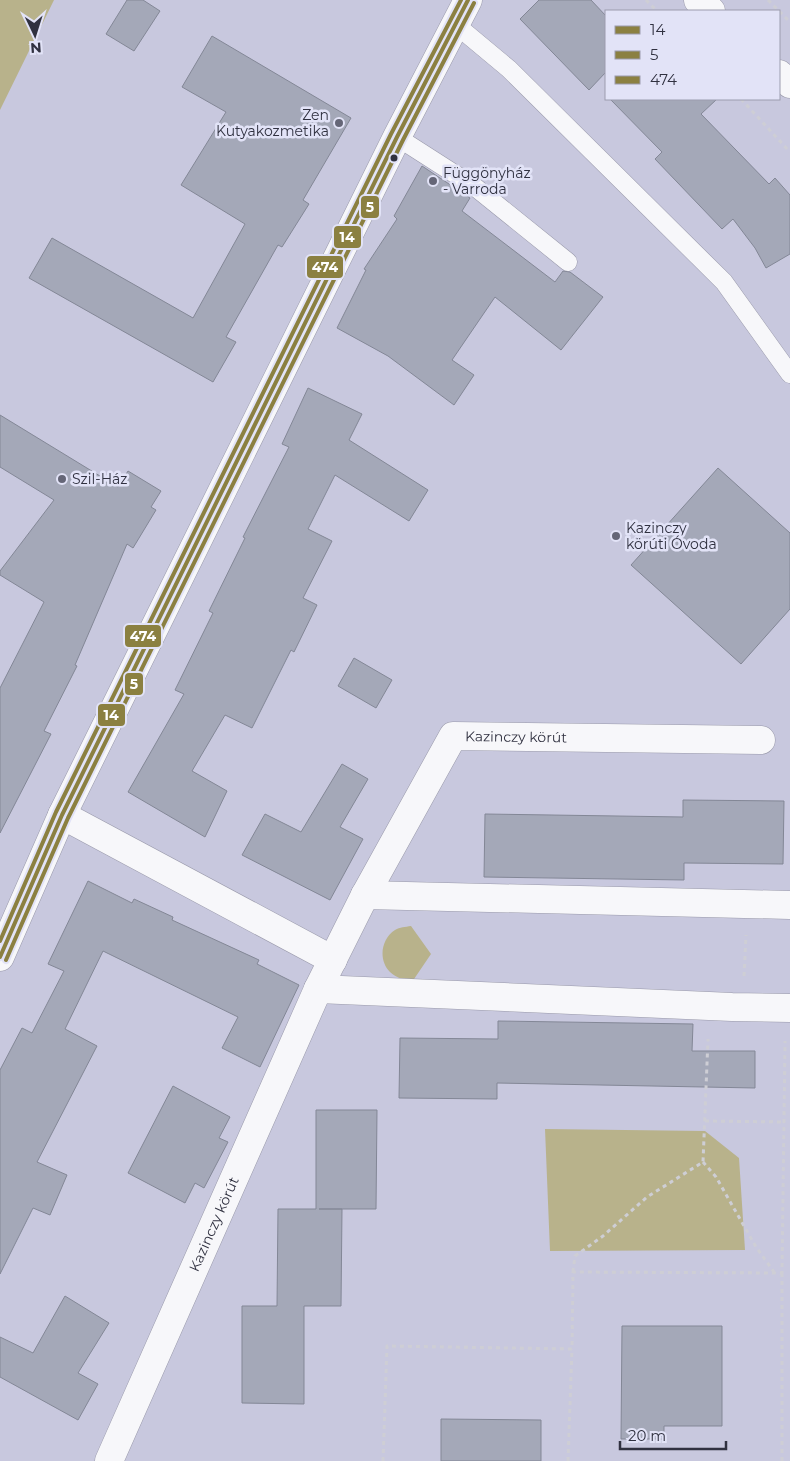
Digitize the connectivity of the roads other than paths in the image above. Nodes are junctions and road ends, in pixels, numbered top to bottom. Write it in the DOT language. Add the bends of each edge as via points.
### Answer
graph roads {
  1 [pos="468,0"];
  2 [pos="698,0"];
  3 [pos="710,10"];
  4 [pos="454,24"];
  5 [pos="780,75"];
  6 [pos="790,84"];
  7 [pos="397,137"];
  8 [pos="568,262"];
  9 [pos="790,374"];
  10 [pos="761,740"];
  11 [pos="62,814"];
  12 [pos="365,895"];
  13 [pos="790,905"];
  14 [pos="0,957"];
  15 [pos="333,960"];
  16 [pos="318,989"];
  17 [pos="786,1008"];
  18 [pos="108,1461"];
  1 -- 4 [label="street"];
  2 -- 3 [label="street"];
  4 -- 7 [label="street"];
  4 -- 9 [label="lane" via="509,69 724,282"];
  5 -- 6 [label="street"];
  7 -- 8 [label="lane" via="475,187"];
  7 -- 11 [label="street"];
  10 -- 12 [label="street, Kazinczy körút" via="453,736"];
  11 -- 14 [label="street"];
  11 -- 15 [label="street"];
  12 -- 13 [label="street"];
  12 -- 15 [label="street, Kazinczy körút"];
  15 -- 16 [label="street, Kazinczy körút"];
  16 -- 17 [label="street"];
  16 -- 18 [label="street, Kazinczy körút"];
}
